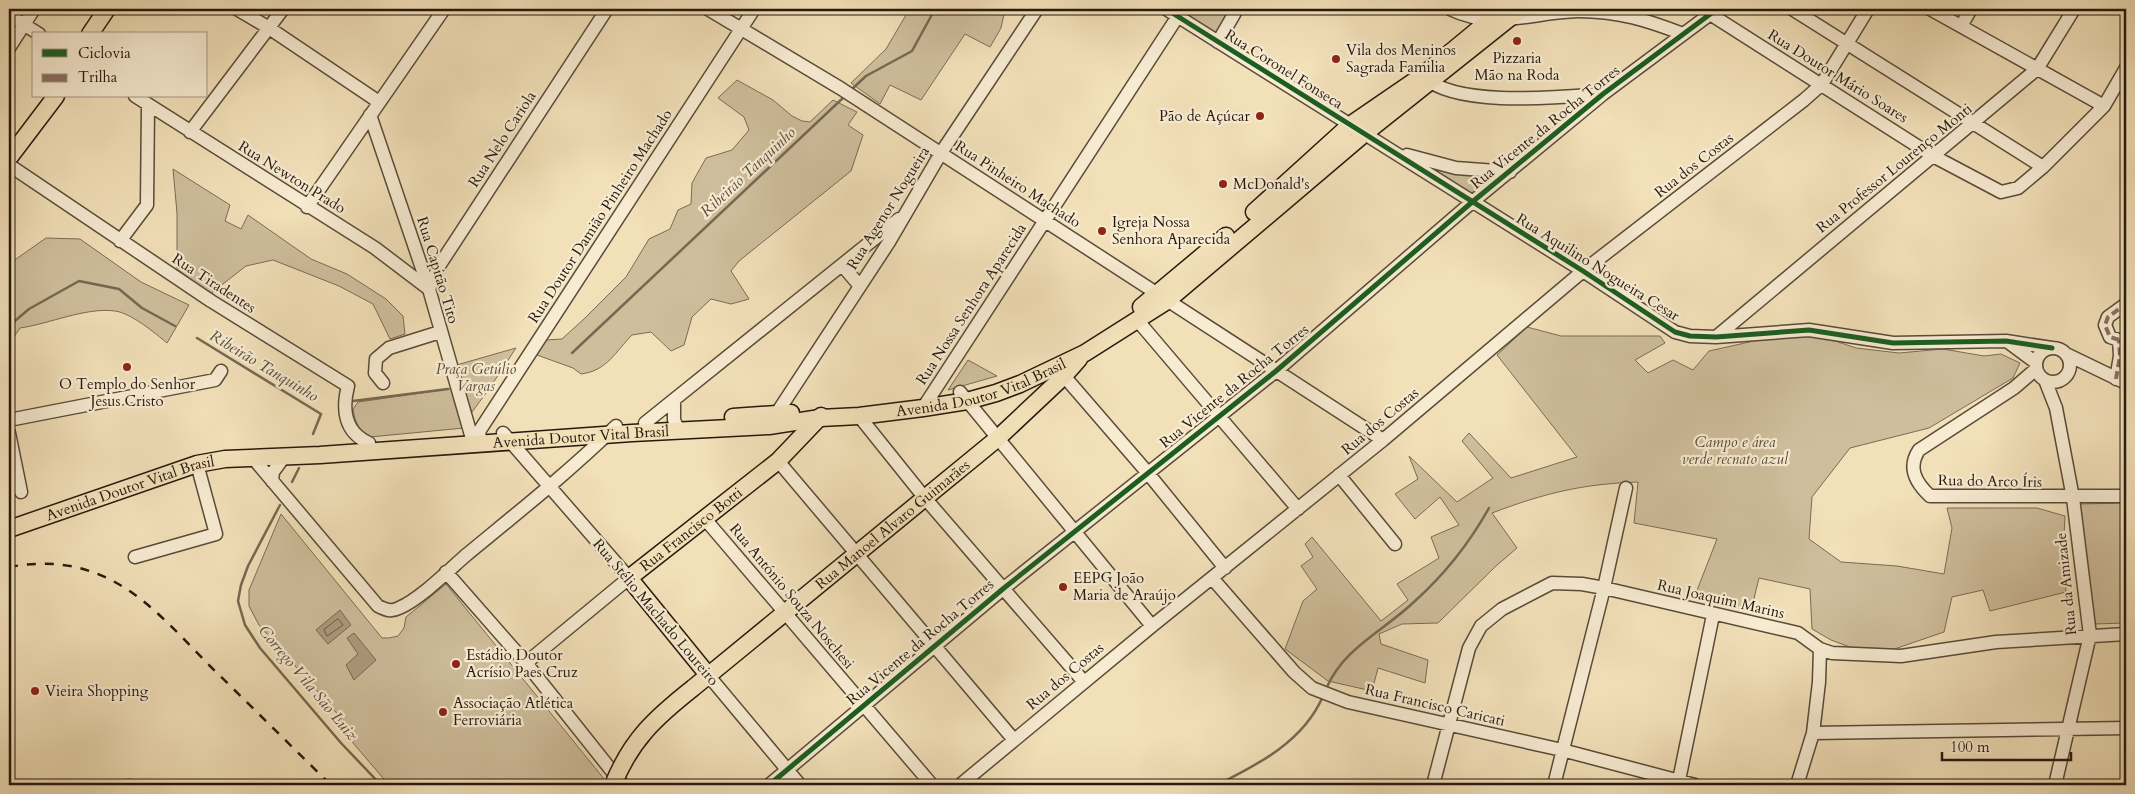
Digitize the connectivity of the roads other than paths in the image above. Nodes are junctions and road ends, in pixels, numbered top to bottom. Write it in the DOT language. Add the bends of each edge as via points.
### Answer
graph roads {
  1 [pos="34,9"];
  2 [pos="107,9"];
  3 [pos="118,9"];
  4 [pos="238,9"];
  5 [pos="282,9"];
  6 [pos="444,9"];
  7 [pos="607,9"];
  8 [pos="708,9"];
  9 [pos="754,9"];
  10 [pos="1037,9"];
  11 [pos="1166,9"];
  12 [pos="1237,9"];
  13 [pos="1450,9"];
  14 [pos="1521,9"];
  15 [pos="1792,9"];
  16 [pos="1868,9"];
  17 [pos="1930,9"];
  18 [pos="1971,9"];
  19 [pos="2074,9"];
  20 [pos="1714,12"];
  21 [pos="9,15"];
  22 [pos="1504,15"];
  23 [pos="1178,16"];
  24 [pos="1487,21"];
  25 [pos="24,25"];
  26 [pos="1961,26"];
  27 [pos="269,28"];
  28 [pos="740,30"];
  29 [pos="36,32"];
  30 [pos="91,32"];
  31 [pos="101,32"];
  32 [pos="1683,34"];
  33 [pos="1218,42"];
  34 [pos="1847,44"];
  35 [pos="9,48"];
  36 [pos="2126,68"];
  37 [pos="2037,69"];
  38 [pos="1426,79"];
  39 [pos="1822,84"];
  40 [pos="1603,94"];
  41 [pos="138,98"];
  42 [pos="47,100"];
  43 [pos="379,102"];
  44 [pos="148,104"];
  45 [pos="2104,106"];
  46 [pos="370,115"];
  47 [pos="1974,123"];
  48 [pos="1357,130"];
  49 [pos="190,132"];
  50 [pos="9,143"];
  51 [pos="1390,149"];
  52 [pos="941,153"];
  53 [pos="1933,156"];
  54 [pos="9,158"];
  55 [pos="9,165"];
  56 [pos="2043,167"];
  57 [pos="1510,172"];
  58 [pos="1471,203"];
  59 [pos="307,207"];
  60 [pos="905,214"];
  61 [pos="1044,222"];
  62 [pos="874,239"];
  63 [pos="120,241"];
  64 [pos="889,242"];
  65 [pos="842,265"];
  66 [pos="1584,272"];
  67 [pos="859,285"];
  68 [pos="429,289"];
  69 [pos="1162,298"];
  70 [pos="2126,304"];
  71 [pos="1138,321"];
  72 [pos="440,332"];
  73 [pos="1716,337"];
  74 [pos="2123,337"];
  75 [pos="2006,341"];
  76 [pos="2052,348"];
  77 [pos="1084,353"];
  78 [pos="2068,355"];
  79 [pos="2036,366"];
  80 [pos="221,371"];
  81 [pos="1276,371"];
  82 [pos="2102,373"];
  83 [pos="1064,376"];
  84 [pos="2064,377"];
  85 [pos="2045,380"];
  86 [pos="2121,381"];
  87 [pos="383,383"];
  88 [pos="963,397"];
  89 [pos="674,401"];
  90 [pos="926,402"];
  91 [pos="463,408"];
  92 [pos="2056,408"];
  93 [pos="493,411"];
  94 [pos="824,413"];
  95 [pos="859,416"];
  96 [pos="1217,417"];
  97 [pos="9,420"];
  98 [pos="773,420"];
  99 [pos="645,423"];
  100 [pos="676,425"];
  101 [pos="610,431"];
  102 [pos="9,433"];
  103 [pos="506,437"];
  104 [pos="998,438"];
  105 [pos="477,439"];
  106 [pos="1383,440"];
  107 [pos="369,443"];
  108 [pos="286,454"];
  109 [pos="252,458"];
  110 [pos="778,461"];
  111 [pos="197,464"];
  112 [pos="1147,472"];
  113 [pos="1340,475"];
  114 [pos="272,481"];
  115 [pos="550,485"];
  116 [pos="1626,488"];
  117 [pos="21,492"];
  118 [pos="924,496"];
  119 [pos="2126,496"];
  120 [pos="2073,498"];
  121 [pos="1298,509"];
  122 [pos="705,520"];
  123 [pos="9,530"];
  124 [pos="1075,531"];
  125 [pos="1395,544"];
  126 [pos="856,553"];
  127 [pos="135,557"];
  128 [pos="1225,568"];
  129 [pos="446,572"];
  130 [pos="629,578"];
  131 [pos="1212,578"];
  132 [pos="1004,588"];
  133 [pos="1604,588"];
  134 [pos="785,612"];
  135 [pos="1714,615"];
  136 [pos="1152,626"];
  137 [pos="2126,634"];
  138 [pos="2090,635"];
  139 [pos="933,646"];
  140 [pos="1820,649"];
  141 [pos="526,663"];
  142 [pos="708,675"];
  143 [pos="1084,682"];
  144 [pos="863,706"];
  145 [pos="1448,724"];
  146 [pos="2126,728"];
  147 [pos="2070,730"];
  148 [pos="1813,733"];
  149 [pos="1014,740"];
  150 [pos="1562,750"];
  151 [pos="787,770"];
  152 [pos="1679,784"];
  153 [pos="613,785"];
  154 [pos="623,785"];
  155 [pos="769,785"];
  156 [pos="800,785"];
  157 [pos="932,785"];
  158 [pos="960,785"];
  159 [pos="1433,785"];
  160 [pos="1554,785"];
  161 [pos="1695,785"];
  162 [pos="1797,785"];
  163 [pos="2055,785"];
  1 -- 25 [label="street"];
  2 -- 30 [label="main road"];
  3 -- 31 [label="main road"];
  4 -- 27 [label="street"];
  5 -- 27 [label="street"];
  6 -- 43 [label="street"];
  7 -- 68 [label="street, Rua Nelo Cariola" via="439,266"];
  8 -- 28 [label="street, Rua Pinheiro Machado"];
  9 -- 28 [label="street, Rua Doutor Damião Pinheiro Machado"];
  10 -- 52 [label="street, Rua Agenor Nogueira"];
  11 -- 23 [label="street, Rua Coronel Fonseca"];
  12 -- 33 [label="street"];
  13 -- 24 [label="street"];
  14 -- 22 [label="main road, Avenida Doutor Vital Brasil"];
  15 -- 34 [label="street"];
  16 -- 34 [label="street, Rua dos Costas"];
  17 -- 26 [label="street"];
  18 -- 26 [label="street"];
  19 -- 37 [label="street, Rua Professor Lourenço Monti"];
  20 -- 32 [label="street, Rua Vicente da Rocha Torres"];
  20 -- 39 [label="street, Rua Doutor Mário Soares"];
  21 -- 25 [label="street"];
  22 -- 24 [label="main road, Avenida Doutor Vital Brasil"];
  22 -- 32 [label="street" via="1607,12 1641,18"];
  22 -- 38 [label="main road, Avenida Doutor Vital Brasil"];
  23 -- 33 [label="street, Rua Coronel Fonseca"];
  23 -- 61 [label="street, Rua Nossa Senhora Aparecida"];
  24 -- 38 [label="main road, Avenida Doutor Vital Brasil"];
  25 -- 29 [label="street"];
  25 -- 35 [label="street"];
  26 -- 37 [label="street"];
  27 -- 43 [label="street"];
  27 -- 49 [label="street"];
  28 -- 52 [label="street, Rua Pinheiro Machado" via="840,88"];
  28 -- 93 [label="street, Rua Doutor Damião Pinheiro Machado"];
  32 -- 40 [label="street, Rua Vicente da Rocha Torres"];
  33 -- 48 [label="street, Rua Coronel Fonseca"];
  34 -- 39 [label="street, Rua dos Costas"];
  34 -- 47 [label="street"];
  36 -- 45 [label="street"];
  37 -- 45 [label="street"];
  37 -- 47 [label="street, Rua Professor Lourenço Monti"];
  38 -- 40 [label="street" via="1478,97 1504,99"];
  38 -- 48 [label="main road, Avenida Doutor Vital Brasil"];
  39 -- 53 [label="street, Rua Doutor Mário Soares"];
  39 -- 66 [label="street, Rua dos Costas"];
  40 -- 57 [label="street, Rua Vicente da Rocha Torres"];
  41 -- 44 [label="street, Rua Newton Prado"];
  42 -- 50 [label="main road"];
  42 -- 54 [label="main road"];
  43 -- 46 [label="street"];
  44 -- 49 [label="street, Rua Newton Prado"];
  44 -- 63 [label="street" via="147,205"];
  45 -- 56 [label="street"];
  46 -- 59 [label="street"];
  46 -- 68 [label="street, Rua Capitão Tito"];
  47 -- 53 [label="street, Rua Professor Lourenço Monti"];
  47 -- 56 [label="street"];
  48 -- 51 [label="street, Rua Aquilino Nogueira Cesar"];
  48 -- 69 [label="main road, Avenida Doutor Vital Brasil"];
  49 -- 59 [label="street, Rua Newton Prado"];
  51 -- 57 [label="street" via="1449,166"];
  51 -- 58 [label="street, Rua Aquilino Nogueira Cesar"];
  52 -- 60 [label="street, Rua Agenor Nogueira"];
  52 -- 61 [label="street, Rua Pinheiro Machado"];
  53 -- 56 [label="street, Rua Doutor Mário Soares" via="2001,192 2018,188"];
  53 -- 73 [label="street, Rua Professor Lourenço Monti"];
  55 -- 63 [label="street, Rua Tiradentes"];
  57 -- 58 [label="street, Rua Vicente da Rocha Torres"];
  58 -- 66 [label="street, Rua Aquilino Nogueira Cesar"];
  58 -- 81 [label="street, Rua Vicente da Rocha Torres"];
  59 -- 68 [label="street, Rua Newton Prado" via="375,248"];
  60 -- 62 [label="street"];
  60 -- 64 [label="street, Rua Agenor Nogueira"];
  61 -- 69 [label="street, Rua Pinheiro Machado"];
  61 -- 90 [label="street, Rua Nossa Senhora Aparecida"];
  62 -- 64 [label="street"];
  62 -- 65 [label="street"];
  63 -- 107 [label="street, Rua Tiradentes" via="348,386 345,418 353,431"];
  64 -- 67 [label="street, Rua Agenor Nogueira"];
  65 -- 67 [label="street"];
  65 -- 89 [label="street"];
  66 -- 73 [label="street, Rua Aquilino Nogueira Cesar" via="1675,332"];
  66 -- 106 [label="street, Rua dos Costas"];
  67 -- 98 [label="street, Rua Agenor Nogueira"];
  68 -- 72 [label="street, Rua Capitão Tito"];
  69 -- 71 [label="main road, Avenida Doutor Vital Brasil"];
  69 -- 81 [label="street, Rua Pinheiro Machado"];
  69 -- 88 [label="main road, Avenida Doutor Vital Brasil" via="1054,361"];
  70 -- 74 [label="street" via="2108,317 2105,325 2110,337"];
  71 -- 77 [label="main road, Avenida Doutor Vital Brasil"];
  71 -- 96 [label="street"];
  72 -- 87 [label="street" via="389,348 376,359 375,373"];
  72 -- 91 [label="street, Rua Capitão Tito"];
  73 -- 75 [label="street, Rua Aquilino Nogueira Cesar" via="1809,330 1893,342"];
  74 -- 86 [label="street"];
  75 -- 76 [label="street, Rua Aquilino Nogueira Cesar"];
  75 -- 79 [label="street"];
  76 -- 78 [label="street"];
  76 -- 79 [label="street" via="2040,352"];
  77 -- 83 [label="main road, Rua Manoel Alvaro Guimarães"];
  77 -- 88 [label="main road, Avenida Doutor Vital Brasil" via="1020,384"];
  78 -- 82 [label="street"];
  78 -- 84 [label="street" via="2070,367"];
  79 -- 85 [label="street"];
  79 -- 120 [label="street, Rua do Arco Íris" via="2014,388 1919,450 1913,458 1914,474 1918,485 1930,496"];
  80 -- 97 [label="street" via="215,380"];
  81 -- 96 [label="street, Rua Vicente da Rocha Torres"];
  81 -- 106 [label="street, Rua Pinheiro Machado"];
  82 -- 84 [label="street"];
  82 -- 86 [label="street"];
  83 -- 104 [label="main road, Rua Manoel Alvaro Guimarães"];
  83 -- 112 [label="street"];
  84 -- 85 [label="street"];
  84 -- 92 [label="street, Rua da Amizade"];
  85 -- 92 [label="street, Rua da Amizade"];
  88 -- 90 [label="main road, Avenida Doutor Vital Brasil"];
  88 -- 104 [label="street"];
  89 -- 99 [label="street"];
  89 -- 100 [label="street"];
  90 -- 94 [label="main road, Avenida Doutor Vital Brasil"];
  90 -- 95 [label="main road, Avenida Doutor Vital Brasil"];
  91 -- 93 [label="street" via="478,416"];
  91 -- 105 [label="street, Rua Capitão Tito"];
  92 -- 120 [label="street, Rua da Amizade"];
  93 -- 105 [label="street, Rua Doutor Damião Pinheiro Machado"];
  94 -- 95 [label="main road, Avenida Doutor Vital Brasil"];
  94 -- 98 [label="main road, Avenida Doutor Vital Brasil"];
  94 -- 110 [label="main road, Rua Francisco Botti"];
  95 -- 118 [label="street"];
  96 -- 112 [label="street, Rua Vicente da Rocha Torres"];
  96 -- 121 [label="street"];
  98 -- 100 [label="main road, Avenida Doutor Vital Brasil"];
  99 -- 100 [label="main road, Avenida Doutor Vital Brasil"];
  99 -- 101 [label="main road, Avenida Doutor Vital Brasil"];
  100 -- 101 [label="main road, Avenida Doutor Vital Brasil"];
  101 -- 103 [label="main road, Avenida Doutor Vital Brasil"];
  101 -- 115 [label="street"];
  102 -- 117 [label="street"];
  103 -- 105 [label="main road, Avenida Doutor Vital Brasil"];
  103 -- 115 [label="street, Rua Stélio Machado Loureiro"];
  104 -- 118 [label="main road, Rua Manoel Alvaro Guimarães"];
  104 -- 124 [label="street"];
  105 -- 107 [label="main road, Avenida Doutor Vital Brasil"];
  105 -- 108 [label="main road, Avenida Doutor Vital Brasil" via="320,455"];
  106 -- 113 [label="street, Rua dos Costas"];
  107 -- 108 [label="main road, Avenida Doutor Vital Brasil" via="305,448"];
  108 -- 109 [label="main road, Avenida Doutor Vital Brasil"];
  108 -- 114 [label="street" via="272,472"];
  109 -- 111 [label="main road, Avenida Doutor Vital Brasil"];
  109 -- 114 [label="street"];
  110 -- 122 [label="main road, Rua Francisco Botti"];
  110 -- 126 [label="street"];
  111 -- 123 [label="main road, Avenida Doutor Vital Brasil"];
  111 -- 127 [label="street" via="216,534"];
  112 -- 124 [label="street, Rua Vicente da Rocha Torres"];
  112 -- 128 [label="street"];
  113 -- 121 [label="street, Rua dos Costas"];
  113 -- 125 [label="street"];
  114 -- 129 [label="street" via="378,606 388,611 398,609"];
  115 -- 129 [label="street"];
  115 -- 130 [label="street, Rua Stélio Machado Loureiro"];
  116 -- 133 [label="street"];
  118 -- 126 [label="main road, Rua Manoel Alvaro Guimarães"];
  118 -- 132 [label="street"];
  119 -- 120 [label="street, Rua do Arco Íris"];
  120 -- 138 [label="street, Rua da Amizade"];
  121 -- 128 [label="street, Rua dos Costas"];
  122 -- 130 [label="main road, Rua Francisco Botti"];
  122 -- 134 [label="street, Rua António Souza Noschesi"];
  124 -- 132 [label="street, Rua Vicente da Rocha Torres"];
  124 -- 136 [label="street"];
  126 -- 134 [label="main road, Rua Manoel Alvaro Guimarães"];
  126 -- 139 [label="street"];
  128 -- 131 [label="street, Rua dos Costas"];
  129 -- 141 [label="street"];
  130 -- 141 [label="street, Rua Francisco Botti"];
  130 -- 142 [label="main road, Rua Stélio Machado Loureiro"];
  131 -- 136 [label="street, Rua dos Costas"];
  131 -- 145 [label="street, Rua Francisco Caricati" via="1294,672 1312,688 1348,702"];
  132 -- 139 [label="street, Rua Vicente da Rocha Torres"];
  132 -- 143 [label="street"];
  133 -- 135 [label="street, Rua Joaquim Marins"];
  133 -- 145 [label="street, Rua Joaquim Marins" via="1552,583 1502,609 1482,626 1469,648"];
  133 -- 150 [label="street"];
  134 -- 142 [label="main road, Rua Manoel Alvaro Guimarães"];
  134 -- 144 [label="street, Rua António Souza Noschesi"];
  135 -- 140 [label="street, Rua Joaquim Marins" via="1798,633"];
  135 -- 152 [label="street"];
  136 -- 143 [label="street, Rua dos Costas"];
  137 -- 138 [label="street, Rua Joaquim Marins"];
  138 -- 140 [label="street, Rua Joaquim Marins" via="1996,642 1902,656 1851,655"];
  138 -- 147 [label="street, Rua da Amizade"];
  139 -- 144 [label="street, Rua Vicente da Rocha Torres"];
  139 -- 149 [label="street"];
  140 -- 148 [label="street"];
  141 -- 154 [label="street"];
  142 -- 151 [label="street, Rua Stélio Machado Loureiro"];
  142 -- 153 [label="main road, Rua Manoel Alvaro Guimarães, bridge" via="658,715 635,741"];
  143 -- 149 [label="street, Rua dos Costas"];
  144 -- 151 [label="street, Rua Vicente da Rocha Torres"];
  144 -- 157 [label="street, Rua António Souza Noschesi"];
  145 -- 150 [label="street, Rua Francisco Caricati"];
  145 -- 159 [label="street, Rua Joaquim Marins"];
  146 -- 147 [label="street"];
  147 -- 148 [label="street"];
  147 -- 163 [label="street, Rua da Amizade"];
  148 -- 162 [label="street"];
  149 -- 158 [label="street, Rua dos Costas"];
  150 -- 152 [label="street, Rua Francisco Caricati"];
  150 -- 160 [label="street"];
  151 -- 155 [label="street, Rua Vicente da Rocha Torres"];
  151 -- 156 [label="street, Rua Stélio Machado Loureiro"];
  152 -- 161 [label="street, Rua Francisco Caricati"];
}
